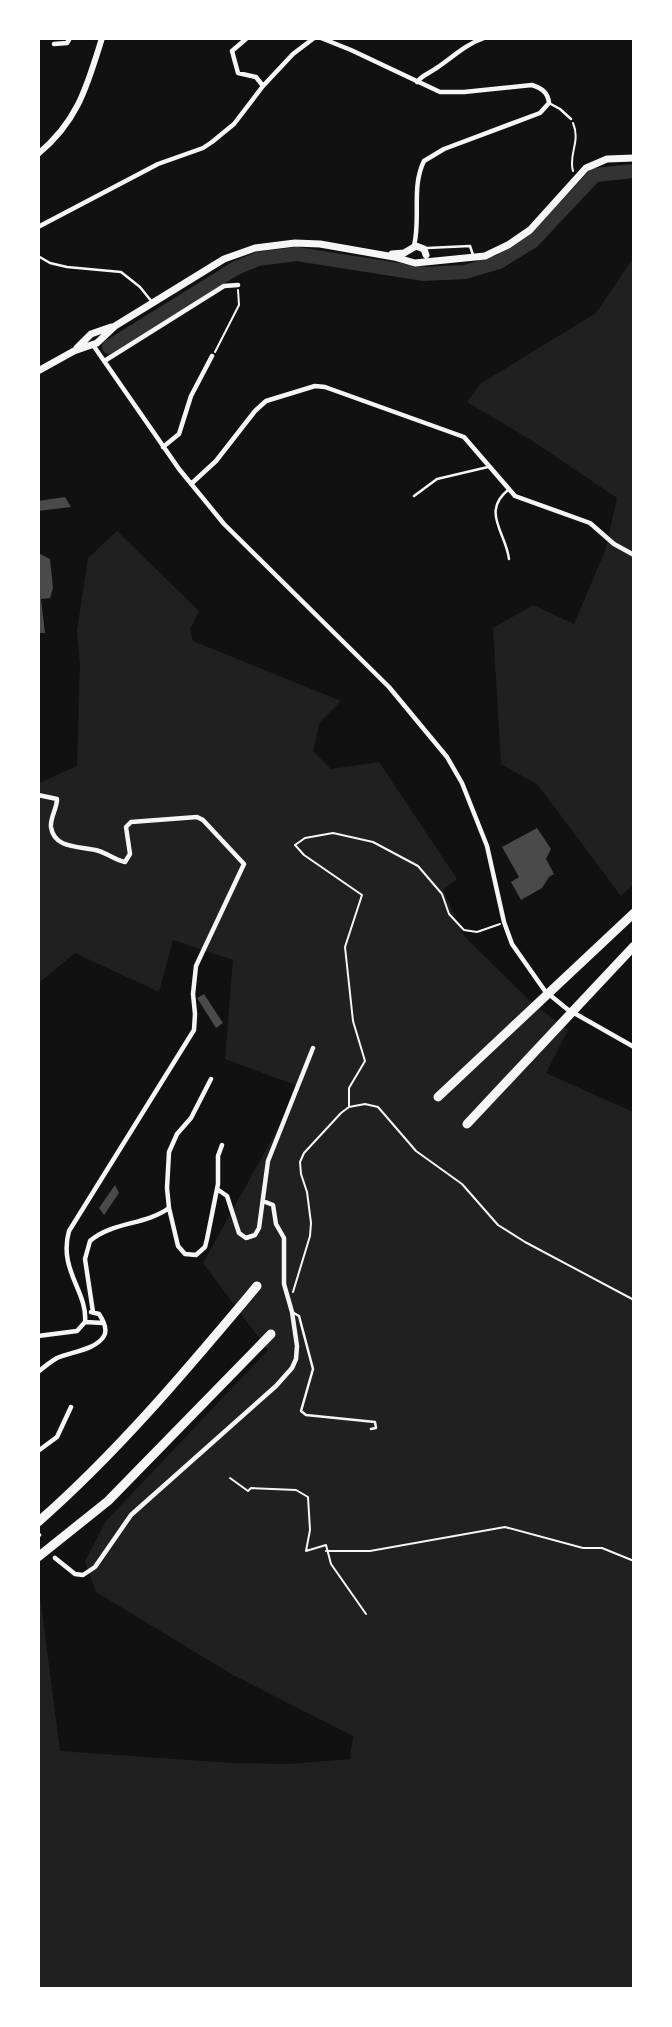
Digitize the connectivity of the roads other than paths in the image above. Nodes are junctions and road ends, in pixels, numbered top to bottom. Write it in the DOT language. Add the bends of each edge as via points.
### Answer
graph roads {
  1 [pos="70,38"];
  2 [pos="102,38"];
  3 [pos="247,38"];
  4 [pos="314,38"];
  5 [pos="321,38"];
  6 [pos="331,38"];
  7 [pos="484,38"];
  8 [pos="54,44"];
  9 [pos="341,46"];
  10 [pos="417,82"];
  11 [pos="263,86"];
  12 [pos="549,103"];
  13 [pos="571,119"];
  14 [pos="38,154"];
  15 [pos="634,158"];
  16 [pos="38,227"];
  17 [pos="419,252"];
  18 [pos="385,255"];
  19 [pos="38,256"];
  20 [pos="474,258"];
  21 [pos="238,285"];
  22 [pos="152,302"];
  23 [pos="94,340"];
  24 [pos="212,356"];
  25 [pos="106,360"];
  26 [pos="38,371"];
  27 [pos="163,447"];
  28 [pos="489,466"];
  29 [pos="191,484"];
  30 [pos="508,490"];
  31 [pos="414,496"];
  32 [pos="634,555"];
  33 [pos="509,559"];
  34 [pos="38,794"];
  35 [pos="634,913"];
  36 [pos="634,946"];
  37 [pos="634,1047"];
  38 [pos="313,1048"];
  39 [pos="211,1079"];
  40 [pos="438,1097"];
  41 [pos="467,1124"];
  42 [pos="222,1145"];
  43 [pos="217,1189"];
  44 [pos="263,1201"];
  45 [pos="169,1208"];
  46 [pos="257,1286"];
  47 [pos="93,1312"];
  48 [pos="292,1312"];
  49 [pos="85,1313"];
  50 [pos="85,1322"];
  51 [pos="104,1323"];
  52 [pos="271,1334"];
  53 [pos="38,1336"];
  54 [pos="38,1372"];
  55 [pos="71,1408"];
  56 [pos="370,1429"];
  57 [pos="38,1451"];
  58 [pos="38,1522"];
  59 [pos="38,1557"];
  60 [pos="55,1558"];
  1 -- 8 [label="street" via="67,43"];
  2 -- 14 [label="street" via="76,112"];
  3 -- 11 [label="street" via="232,51 237,73 256,77"];
  4 -- 11 [label="street"];
  5 -- 9 [label="street"];
  6 -- 9 [label="street"];
  7 -- 10 [label="street"];
  9 -- 10 [label="street"];
  10 -- 12 [label="street" via="446,93 532,85 545,92"];
  11 -- 16 [label="street" via="234,124 203,148 169,159"];
  12 -- 13 [label="lane"];
  12 -- 17 [label="street" via="540,113 444,149 425,161 417,187"];
  15 -- 20 [label="main road" via="592,164 520,237 495,253"];
  17 -- 18 [label="main road"];
  17 -- 18 [label="main road" via="408,256 411,261"];
  17 -- 20 [label="main road" via="452,260"];
  17 -- 20 [label="lane" via="431,247 470,246"];
  18 -- 22 [label="main road" via="309,243 255,248 224,259"];
  19 -- 22 [label="lane" via="50,263 121,272"];
  21 -- 25 [label="street" via="224,286"];
  22 -- 23 [label="main road"];
  23 -- 25 [label="street"];
  23 -- 26 [label="main road"];
  24 -- 27 [label="street" via="191,396 179,434"];
  25 -- 27 [label="street"];
  27 -- 29 [label="street"];
  28 -- 29 [label="street" via="464,437 316,386 266,401"];
  28 -- 30 [label="street"];
  28 -- 31 [label="lane" via="437,479"];
  29 -- 37 [label="street" via="225,524 389,687 447,757 487,846 512,944 545,991 567,1009"];
  30 -- 32 [label="street" via="519,499 590,523"];
  30 -- 33 [label="lane" via="497,502 495,513"];
  34 -- 49 [label="street" via="57,799 52,831 60,842 71,846 125,862 130,858 126,827 131,822 197,817 244,863 197,966 194,1030 69,1231 68,1264"];
  35 -- 40 [label="highway"];
  36 -- 41 [label="highway"];
  38 -- 44 [label="street" via="268,1161"];
  39 -- 45 [label="street" via="169,1153"];
  42 -- 43 [label="street"];
  43 -- 44 [label="street" via="227,1196 242,1236 257,1233"];
  43 -- 45 [label="street" via="205,1247 196,1255 181,1251"];
  44 -- 48 [label="street" via="273,1205 284,1238 284,1284"];
  45 -- 47 [label="street" via="90,1241 85,1259"];
  46 -- 58 [label="highway" via="154,1408"];
  47 -- 49 [label="street"];
  47 -- 51 [label="street"];
  48 -- 56 [label="lane" via="299,1316 313,1369 301,1411 375,1422 376,1428"];
  48 -- 60 [label="street" via="296,1359 276,1386 131,1515 95,1567 83,1575 75,1574"];
  49 -- 50 [label="street"];
  50 -- 51 [label="street"];
  50 -- 53 [label="street" via="77,1331"];
  51 -- 54 [label="street" via="102,1339"];
  52 -- 59 [label="highway" via="108,1501"];
  55 -- 57 [label="street" via="57,1437"];
}
